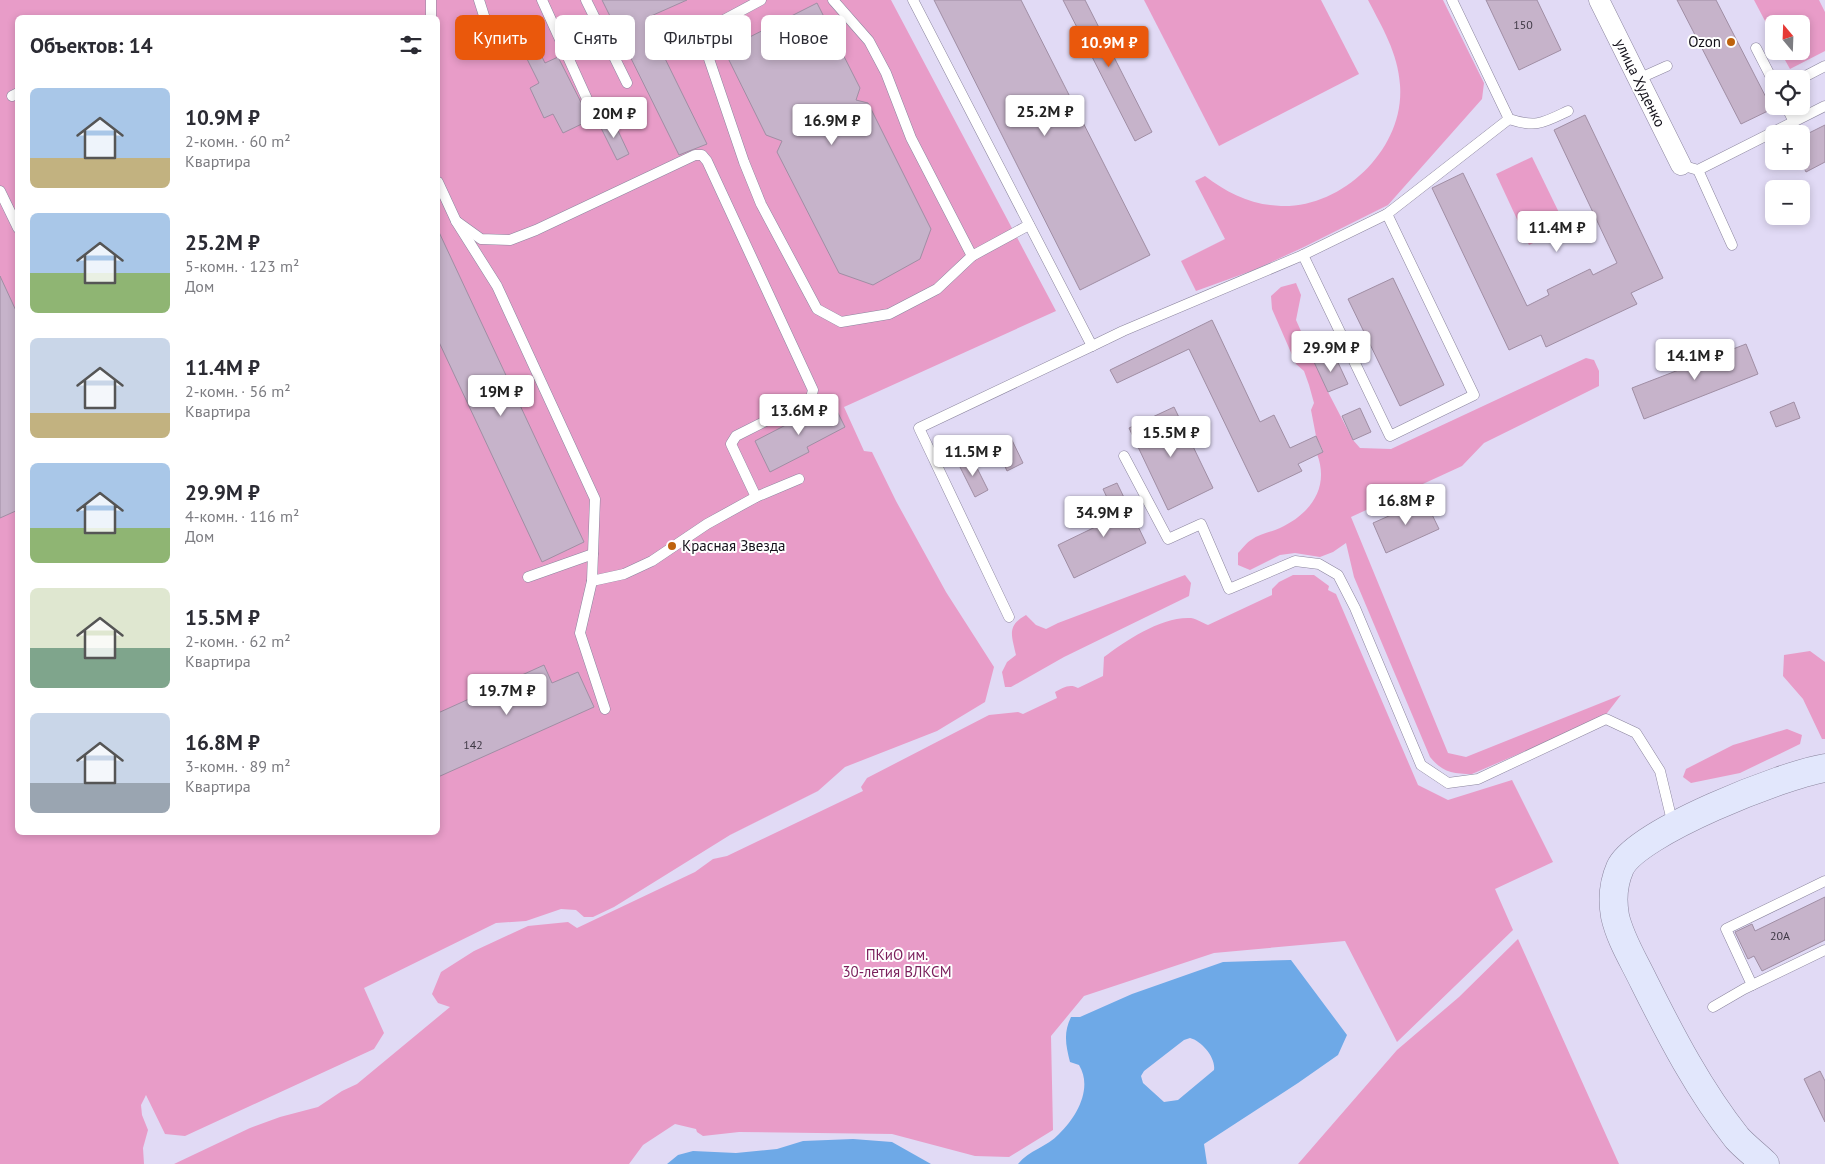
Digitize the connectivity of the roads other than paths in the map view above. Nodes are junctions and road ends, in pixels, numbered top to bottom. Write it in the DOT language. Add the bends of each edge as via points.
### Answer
graph roads {
  1 [pos="431,0"];
  2 [pos="479,0"];
  3 [pos="542,0"];
  4 [pos="586,0"];
  5 [pos="761,0"];
  6 [pos="834,0"];
  7 [pos="913,0"];
  8 [pos="1452,0"];
  9 [pos="1599,0"];
  10 [pos="432,15"];
  11 [pos="484,15"];
  12 [pos="1756,48"];
  13 [pos="1667,66"];
  14 [pos="1825,66"];
  15 [pos="1767,70"];
  16 [pos="1810,74"];
  17 [pos="1638,79"];
  18 [pos="627,83"];
  19 [pos="1825,106"];
  20 [pos="592,110"];
  21 [pos="1568,111"];
  22 [pos="1790,115"];
  23 [pos="1509,119"];
  24 [pos="1794,122"];
  25 [pos="1689,168"];
  26 [pos="440,186"];
  27 [pos="0,191"];
  28 [pos="1387,214"];
  29 [pos="456,221"];
  30 [pos="15,222"];
  31 [pos="1029,225"];
  32 [pos="1732,245"];
  33 [pos="1303,255"];
  34 [pos="972,256"];
  35 [pos="1092,346"];
  36 [pos="1124,456"];
  37 [pos="800,479"];
  38 [pos="756,498"];
  39 [pos="593,554"];
  40 [pos="528,577"];
  41 [pos="592,581"];
  42 [pos="1009,616"];
  43 [pos="605,709"];
  44 [pos="1825,768"];
  45 [pos="1673,826"];
  46 [pos="1825,881"];
  47 [pos="1825,950"];
  48 [pos="1752,985"];
  49 [pos="1713,1007"];
  50 [pos="1765,1164"];
  1 -- 10 [label="lane"];
  2 -- 11 [label="lane"];
  3 -- 20 [label="lane"];
  4 -- 18 [label="lane"];
  5 -- 34 [label="lane" via="720,22 704,36 707,53 761,204 817,308 841,322 890,314 937,289"];
  6 -- 34 [label="lane" via="869,41 886,73 911,138"];
  7 -- 31 [label="lane"];
  8 -- 23 [label="lane"];
  9 -- 17 [label="street, улица Худенко"];
  12 -- 15 [label="lane"];
  13 -- 17 [label="lane"];
  14 -- 16 [label="lane"];
  17 -- 25 [label="street, улица Худенко"];
  19 -- 24 [label="lane"];
  21 -- 23 [label="lane" via="1548,121 1527,125"];
  22 -- 24 [label="lane"];
  23 -- 28 [label="lane"];
  24 -- 25 [label="lane"];
  25 -- 32 [label="lane"];
  26 -- 29 [label="lane"];
  27 -- 30 [label="lane"];
  28 -- 33 [label="lane"];
  28 -- 33 [label="lane" via="1474,395 1390,436"];
  29 -- 38 [label="lane" via="481,239 510,240 695,155 702,155 813,390 811,398 736,436 731,444"];
  29 -- 39 [label="lane" via="497,286 595,499"];
  31 -- 34 [label="lane"];
  31 -- 35 [label="lane"];
  33 -- 35 [label="lane"];
  35 -- 42 [label="lane" via="919,428"];
  36 -- 45 [label="lane" via="1168,539 1201,524 1230,589 1296,561 1319,564 1338,575 1356,608 1425,768 1448,783 1478,779 1606,719 1636,733 1660,772"];
  37 -- 38 [label="lane"];
  38 -- 41 [label="lane" via="707,524 652,561 624,574"];
  39 -- 40 [label="lane"];
  39 -- 41 [label="lane"];
  41 -- 43 [label="lane" via="580,633"];
  44 -- 45 [label="main road" via="1782,780"];
  45 -- 50 [label="main road" via="1642,846 1621,866 1613,890 1616,917 1668,1030 1709,1100 1739,1139"];
  46 -- 48 [label="lane" via="1726,929"];
  47 -- 48 [label="lane"];
  48 -- 49 [label="lane"];
}
